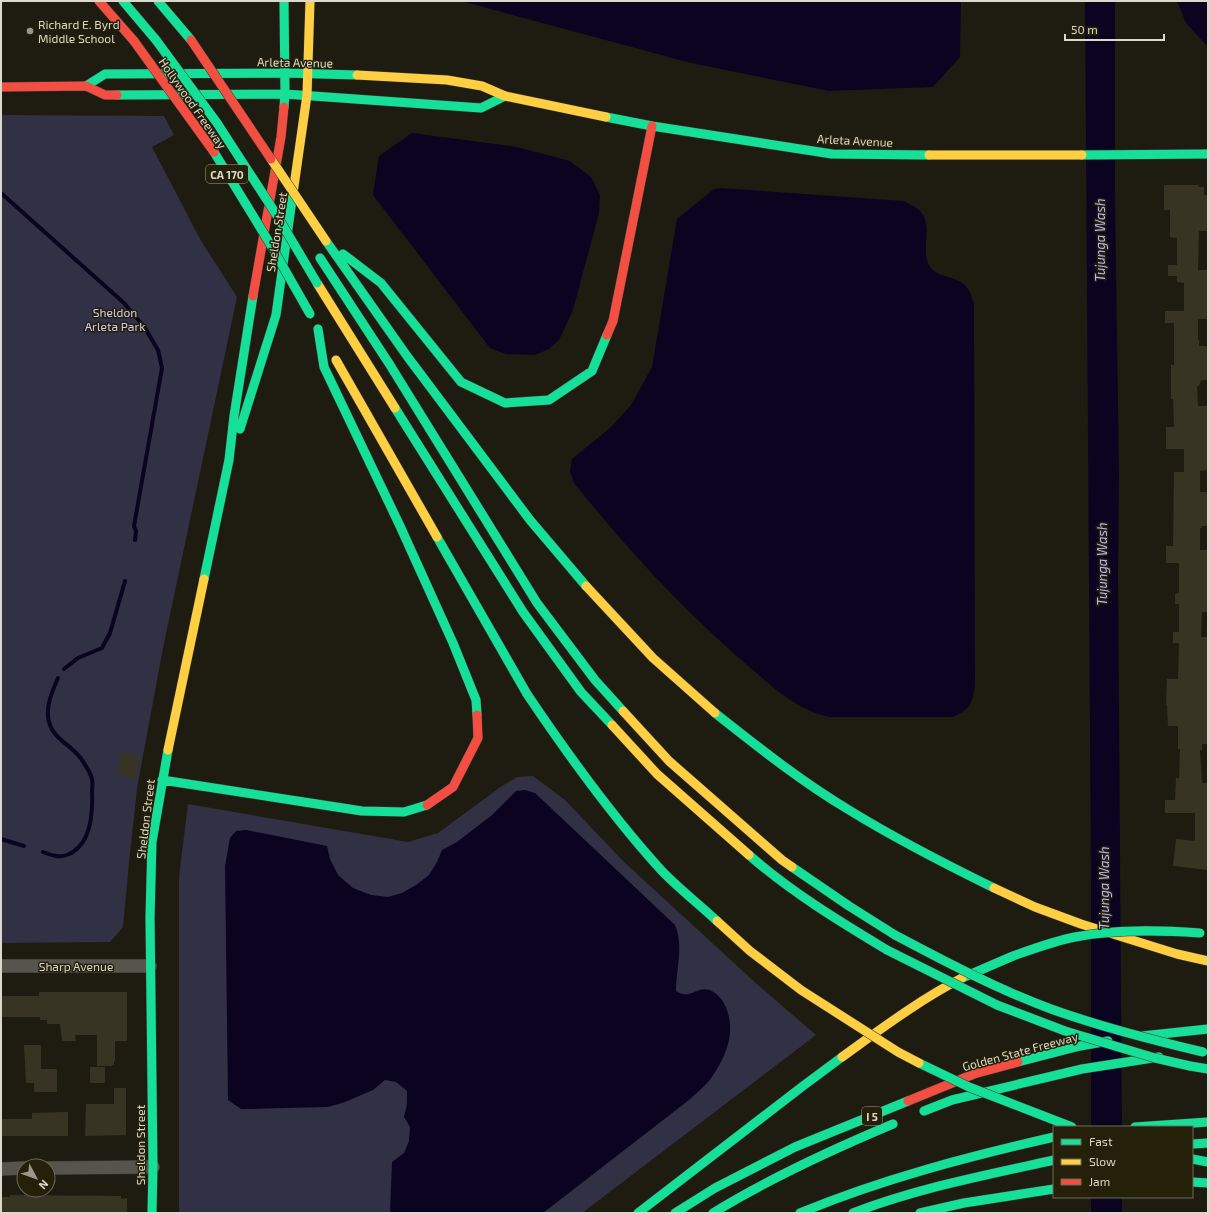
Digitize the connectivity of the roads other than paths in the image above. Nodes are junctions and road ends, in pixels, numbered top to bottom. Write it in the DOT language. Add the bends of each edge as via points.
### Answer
graph roads {
  1 [pos="99,1"];
  2 [pos="123,1"];
  3 [pos="158,1"];
  4 [pos="284,1"];
  5 [pos="310,1"];
  6 [pos="187,66"];
  7 [pos="285,73"];
  8 [pos="308,74"];
  9 [pos="86,86"];
  10 [pos="1,87"];
  11 [pos="285,94"];
  12 [pos="308,95"];
  13 [pos="505,96"];
  14 [pos="652,126"];
  15 [pos="1208,154"];
  16 [pos="249,156"];
  17 [pos="263,175"];
  18 [pos="298,226"];
  19 [pos="326,241"];
  20 [pos="318,255"];
  21 [pos="318,329"];
  22 [pos="229,460"];
  23 [pos="162,780"];
  24 [pos="1204,933"];
  25 [pos="1208,961"];
  26 [pos="1,966"];
  27 [pos="150,966"];
  28 [pos="1208,1029"];
  29 [pos="1206,1052"];
  30 [pos="1208,1070"];
  31 [pos="917,1114"];
  32 [pos="904,1119"];
  33 [pos="1208,1122"];
  34 [pos="1069,1126"];
  35 [pos="1142,1126"];
  36 [pos="1053,1138"];
  37 [pos="1208,1143"];
  38 [pos="1193,1144"];
  39 [pos="1193,1159"];
  40 [pos="1053,1160"];
  41 [pos="1208,1162"];
  42 [pos="153,1167"];
  43 [pos="16,1168"];
  44 [pos="56,1168"];
  45 [pos="1,1169"];
  46 [pos="1193,1182"];
  47 [pos="1208,1183"];
  48 [pos="1053,1189"];
  49 [pos="152,1213"];
  50 [pos="638,1213"];
  51 [pos="674,1213"];
  52 [pos="713,1213"];
  53 [pos="800,1213"];
  54 [pos="853,1213"];
  55 [pos="920,1213"];
  1 -- 21 [label="main road, Hollywood Freeway / CA 170, bridge" via="134,41 206,140"];
  2 -- 30 [label="main road, bridge" via="156,40 217,123 523,612 581,692 657,774 771,874 887,950 998,1005 1065,1031 1156,1058"];
  3 -- 19 [label="main road, bridge" via="191,40"];
  4 -- 7 [label="main road, Sheldon Street"];
  5 -- 8 [label="main road, Sheldon Street"];
  6 -- 16 [label="main road"];
  7 -- 8 [label="main road, Arleta Avenue"];
  7 -- 9 [label="main road, Arleta Avenue" via="105,74"];
  7 -- 11 [label="main road, Sheldon Street"];
  8 -- 12 [label="main road, Sheldon Street"];
  8 -- 13 [label="main road, Arleta Avenue" via="447,80 482,86"];
  9 -- 10 [label="main road"];
  9 -- 11 [label="main road" via="105,96"];
  11 -- 12 [label="main road"];
  11 -- 22 [label="main road, Sheldon Street" via="281,138 256,275"];
  12 -- 13 [label="main road" via="481,108"];
  12 -- 22 [label="main road, Sheldon Street" via="276,315"];
  13 -- 14 [label="main road, Arleta Avenue"];
  14 -- 15 [label="main road, Arleta Avenue" via="832,154"];
  14 -- 19 [label="main road" via="613,321 592,371 549,400 505,403 460,382 381,283"];
  17 -- 18 [label="main road"];
  19 -- 25 [label="main road, bridge" via="407,356 530,520 590,591 653,658 711,710 771,757 848,810 930,858 1081,924"];
  20 -- 29 [label="main road, bridge" via="390,365 537,603 595,680 669,761 782,860 895,935 1004,990 1070,1015 1160,1042"];
  21 -- 23 [label="main road" via="324,367 400,526 476,700 478,738 453,787 430,804 404,812 362,811"];
  21 -- 34 [label="main road, Hollywood Freeway, bridge" via="527,694 570,758 620,823 662,871 750,951 801,990 898,1052 969,1087"];
  22 -- 23 [label="main road, Sheldon Street"];
  23 -- 27 [label="main road, Sheldon Street" via="152,842"];
  24 -- 50 [label="main road, bridge" via="1137,930 1073,937 1013,956 964,977 910,1008 803,1086"];
  26 -- 27 [label="street, Sharp Avenue"];
  27 -- 42 [label="main road, Sheldon Street"];
  28 -- 51 [label="main road, Golden State Freeway / I 5, bridge" via="1080,1046 974,1074 795,1147 715,1188"];
  29 -- 31 [label="main road" via="1082,1069 952,1100"];
  32 -- 52 [label="main road" via="800,1164"];
  33 -- 35 [label="main road"];
  36 -- 53 [label="main road" via="896,1177"];
  37 -- 38 [label="main road"];
  39 -- 41 [label="main road"];
  40 -- 54 [label="main road" via="926,1188"];
  42 -- 44 [label="street"];
  42 -- 49 [label="main road, Sheldon Street"];
  43 -- 45 [label="street"];
  46 -- 47 [label="main road"];
  48 -- 55 [label="main road" via="964,1203"];
}
